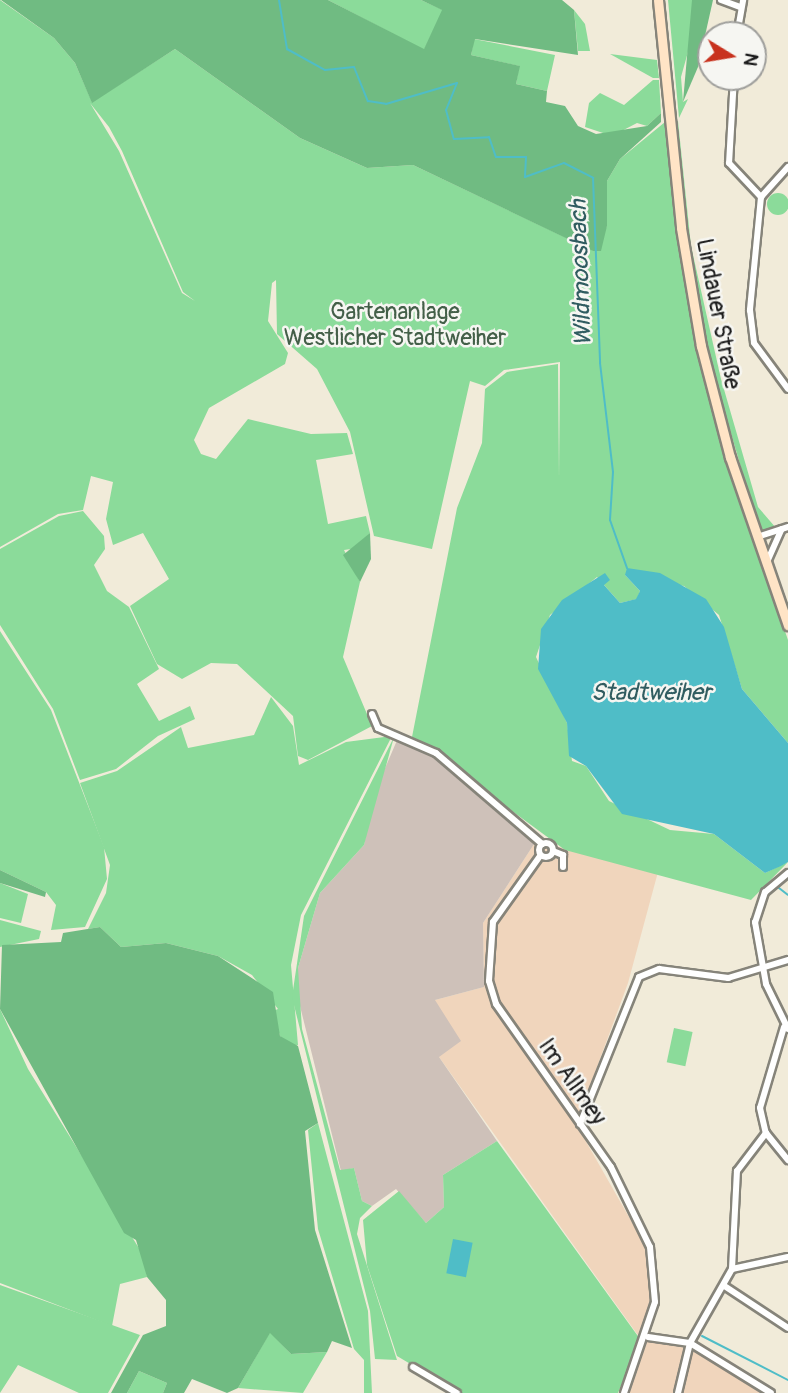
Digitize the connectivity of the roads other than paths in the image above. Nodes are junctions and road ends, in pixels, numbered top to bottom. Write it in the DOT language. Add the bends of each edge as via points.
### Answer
graph roads {
  1 [pos="658,0"];
  2 [pos="721,0"];
  3 [pos="743,0"];
  4 [pos="740,7"];
  5 [pos="738,21"];
  6 [pos="733,91"];
  7 [pos="788,167"];
  8 [pos="761,197"];
  9 [pos="788,389"];
  10 [pos="785,528"];
  11 [pos="757,537"];
  12 [pos="766,566"];
  13 [pos="788,625"];
  14 [pos="372,714"];
  15 [pos="542,844"];
  16 [pos="553,851"];
  17 [pos="540,856"];
  18 [pos="563,867"];
  19 [pos="788,873"];
  20 [pos="788,960"];
  21 [pos="761,970"];
  22 [pos="786,1028"];
  23 [pos="580,1124"];
  24 [pos="766,1133"];
  25 [pos="788,1160"];
  26 [pos="788,1257"];
  27 [pos="732,1269"];
  28 [pos="726,1287"];
  29 [pos="788,1328"];
  30 [pos="648,1337"];
  31 [pos="690,1343"];
  32 [pos="413,1367"];
  33 [pos="457,1393"];
  34 [pos="624,1393"];
  35 [pos="678,1393"];
  36 [pos="771,1393"];
  1 -- 11 [label="main road, Lindauer Straße" via="691,296 730,457"];
  2 -- 4 [label="street"];
  3 -- 4 [label="street"];
  4 -- 5 [label="street"];
  6 -- 8 [label="street" via="729,163"];
  7 -- 8 [label="street"];
  8 -- 9 [label="street" via="750,328 763,360"];
  10 -- 11 [label="street"];
  10 -- 12 [label="street"];
  11 -- 12 [label="main road, Lindauer Straße"];
  12 -- 13 [label="main road, Lindauer Straße"];
  14 -- 15 [label="street" via="378,728 436,753"];
  15 -- 16 [label="street"];
  15 -- 17 [label="street, Im Allmey"];
  16 -- 17 [label="street"];
  16 -- 18 [label="street" via="563,855"];
  17 -- 23 [label="street, Im Allmey" via="493,922 489,981 496,1004"];
  19 -- 21 [label="street" via="772,884 755,922"];
  20 -- 21 [label="street"];
  21 -- 22 [label="street"];
  21 -- 23 [label="street" via="728,978 659,969 639,977"];
  22 -- 24 [label="street" via="761,1094"];
  23 -- 30 [label="street, Im Allmey" via="625,1191 650,1247 654,1302"];
  24 -- 25 [label="street"];
  24 -- 27 [label="street" via="737,1171"];
  26 -- 27 [label="street"];
  27 -- 28 [label="street"];
  28 -- 29 [label="street"];
  28 -- 31 [label="street"];
  30 -- 31 [label="street"];
  30 -- 34 [label="street, Im Allmey"];
  31 -- 35 [label="street"];
  31 -- 36 [label="street"];
  32 -- 33 [label="street"];
}
